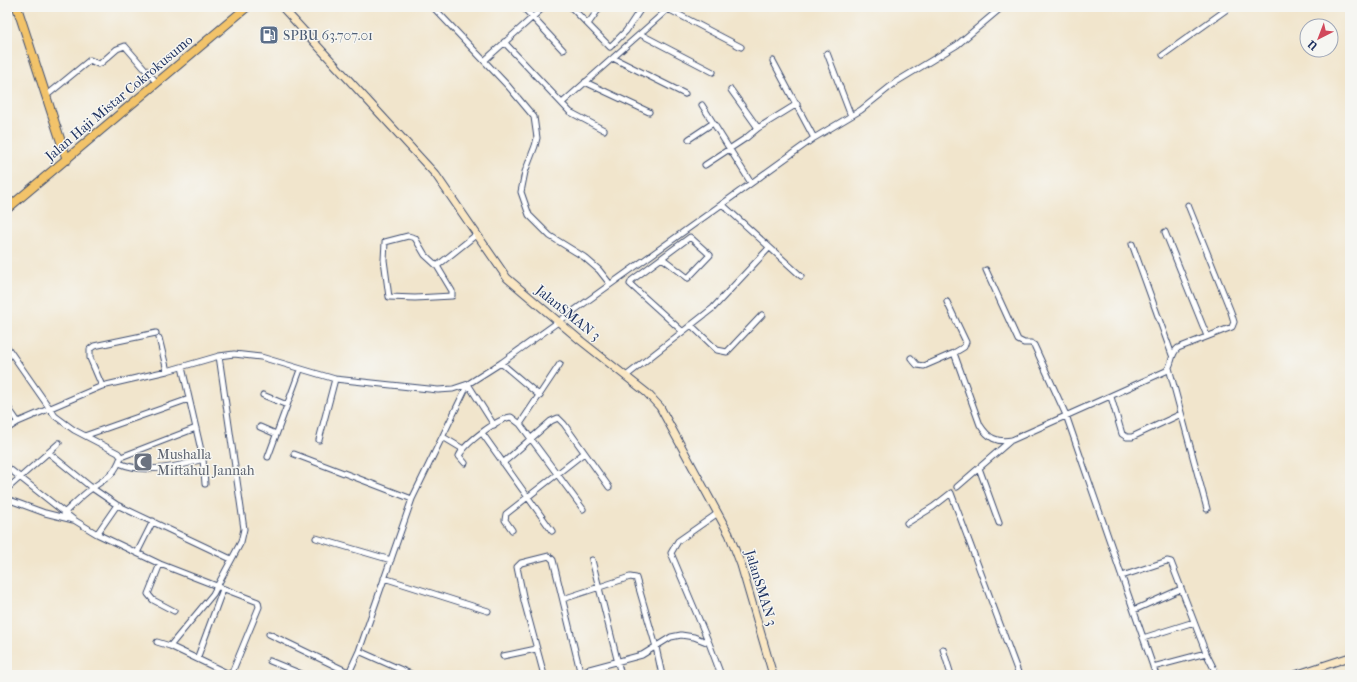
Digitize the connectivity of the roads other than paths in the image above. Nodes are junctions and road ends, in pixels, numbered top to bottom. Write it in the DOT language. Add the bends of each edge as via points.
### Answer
graph roads {
  1 [pos="17,7"];
  2 [pos="247,7"];
  3 [pos="282,7"];
  4 [pos="432,7"];
  5 [pos="523,7"];
  6 [pos="544,7"];
  7 [pos="571,7"];
  8 [pos="600,7"];
  9 [pos="642,7"];
  10 [pos="1002,7"];
  11 [pos="1230,7"];
  12 [pos="532,17"];
  13 [pos="588,24"];
  14 [pos="640,34"];
  15 [pos="504,42"];
  16 [pos="610,47"];
  17 [pos="741,47"];
  18 [pos="563,50"];
  19 [pos="826,53"];
  20 [pos="1163,55"];
  21 [pos="615,56"];
  22 [pos="484,61"];
  23 [pos="773,61"];
  24 [pos="713,72"];
  25 [pos="585,82"];
  26 [pos="157,83"];
  27 [pos="731,90"];
  28 [pos="685,94"];
  29 [pos="46,96"];
  30 [pos="562,103"];
  31 [pos="797,104"];
  32 [pos="702,106"];
  33 [pos="649,112"];
  34 [pos="851,116"];
  35 [pos="713,123"];
  36 [pos="758,128"];
  37 [pos="604,130"];
  38 [pos="814,138"];
  39 [pos="689,139"];
  40 [pos="730,150"];
  41 [pos="67,160"];
  42 [pos="705,165"];
  43 [pos="751,183"];
  44 [pos="722,204"];
  45 [pos="1188,205"];
  46 [pos="7,209"];
  47 [pos="1165,232"];
  48 [pos="477,234"];
  49 [pos="1132,244"];
  50 [pos="769,248"];
  51 [pos="662,258"];
  52 [pos="437,266"];
  53 [pos="986,270"];
  54 [pos="801,276"];
  55 [pos="610,284"];
  56 [pos="947,302"];
  57 [pos="762,315"];
  58 [pos="559,321"];
  59 [pos="692,325"];
  60 [pos="682,331"];
  61 [pos="156,333"];
  62 [pos="1207,336"];
  63 [pos="159,338"];
  64 [pos="7,347"];
  65 [pos="954,353"];
  66 [pos="1172,355"];
  67 [pos="219,356"];
  68 [pos="911,358"];
  69 [pos="501,363"];
  70 [pos="560,364"];
  71 [pos="182,367"];
  72 [pos="1169,368"];
  73 [pos="300,370"];
  74 [pos="167,371"];
  75 [pos="626,376"];
  76 [pos="335,379"];
  77 [pos="468,384"];
  78 [pos="102,386"];
  79 [pos="263,395"];
  80 [pos="540,396"];
  81 [pos="1111,397"];
  82 [pos="190,399"];
  83 [pos="287,405"];
  84 [pos="7,406"];
  85 [pos="50,409"];
  86 [pos="1181,414"];
  87 [pos="1066,415"];
  88 [pos="18,422"];
  89 [pos="520,424"];
  90 [pos="494,425"];
  91 [pos="260,427"];
  92 [pos="196,428"];
  93 [pos="7,430"];
  94 [pos="482,433"];
  95 [pos="276,434"];
  96 [pos="88,435"];
  97 [pos="443,437"];
  98 [pos="531,439"];
  99 [pos="319,440"];
  100 [pos="1012,440"];
  101 [pos="59,443"];
  102 [pos="463,448"];
  103 [pos="49,453"];
  104 [pos="584,453"];
  105 [pos="294,454"];
  106 [pos="268,457"];
  107 [pos="121,458"];
  108 [pos="203,459"];
  109 [pos="119,463"];
  110 [pos="465,463"];
  111 [pos="502,463"];
  112 [pos="7,467"];
  113 [pos="979,468"];
  114 [pos="556,474"];
  115 [pos="21,478"];
  116 [pos="205,484"];
  117 [pos="610,487"];
  118 [pos="957,487"];
  119 [pos="92,488"];
  120 [pos="7,489"];
  121 [pos="527,497"];
  122 [pos="7,499"];
  123 [pos="412,499"];
  124 [pos="117,505"];
  125 [pos="583,509"];
  126 [pos="1207,509"];
  127 [pos="64,513"];
  128 [pos="718,513"];
  129 [pos="74,520"];
  130 [pos="153,521"];
  131 [pos="907,523"];
  132 [pos="999,523"];
  133 [pos="512,530"];
  134 [pos="552,531"];
  135 [pos="97,534"];
  136 [pos="316,538"];
  137 [pos="137,553"];
  138 [pos="231,559"];
  139 [pos="391,560"];
  140 [pos="592,560"];
  141 [pos="160,564"];
  142 [pos="1122,576"];
  143 [pos="384,578"];
  144 [pos="218,587"];
  145 [pos="599,588"];
  146 [pos="223,589"];
  147 [pos="1181,589"];
  148 [pos="563,599"];
  149 [pos="1134,610"];
  150 [pos="174,611"];
  151 [pos="488,611"];
  152 [pos="1194,622"];
  153 [pos="269,634"];
  154 [pos="1143,638"];
  155 [pos="157,642"];
  156 [pos="709,643"];
  157 [pos="170,646"];
  158 [pos="656,647"];
  159 [pos="536,649"];
  160 [pos="943,649"];
  161 [pos="359,651"];
  162 [pos="1206,653"];
  163 [pos="503,656"];
  164 [pos="1350,658"];
  165 [pos="197,659"];
  166 [pos="270,661"];
  167 [pos="618,662"];
  168 [pos="1153,668"];
  169 [pos="348,674"];
  170 [pos="580,674"];
  171 [pos="231,675"];
  172 [pos="304,675"];
  173 [pos="413,675"];
  174 [pos="544,675"];
  175 [pos="567,675"];
  176 [pos="622,675"];
  177 [pos="662,675"];
  178 [pos="720,675"];
  179 [pos="773,675"];
  180 [pos="950,675"];
  181 [pos="1019,675"];
  182 [pos="1156,675"];
  183 [pos="1217,675"];
  184 [pos="1295,675"];
  1 -- 29 [label="main road"];
  2 -- 26 [label="main road, Jalan Haji Mistar Cokrokusumo"];
  3 -- 48 [label="street, JalanSMAN 3" via="436,175"];
  4 -- 22 [label="street"];
  5 -- 12 [label="street"];
  6 -- 12 [label="street"];
  7 -- 13 [label="street"];
  8 -- 13 [label="street"];
  9 -- 16 [label="street"];
  10 -- 34 [label="street" via="957,44 896,82"];
  11 -- 20 [label="street"];
  12 -- 15 [label="street"];
  12 -- 18 [label="street"];
  13 -- 16 [label="street"];
  14 -- 17 [label="street" via="668,9"];
  14 -- 21 [label="street"];
  14 -- 24 [label="street"];
  15 -- 22 [label="street"];
  15 -- 30 [label="street"];
  16 -- 21 [label="street"];
  19 -- 34 [label="street"];
  21 -- 25 [label="street"];
  21 -- 28 [label="street"];
  22 -- 55 [label="street" via="534,117 537,138 523,177 521,192 529,215 550,236 584,257"];
  23 -- 31 [label="street"];
  25 -- 30 [label="street"];
  25 -- 33 [label="street"];
  26 -- 29 [label="street" via="127,47 122,47 101,63 90,60"];
  26 -- 41 [label="main road, Jalan Haji Mistar Cokrokusumo"];
  27 -- 36 [label="street"];
  29 -- 41 [label="main road"];
  30 -- 37 [label="street" via="570,112"];
  31 -- 36 [label="street"];
  31 -- 38 [label="street"];
  32 -- 35 [label="street"];
  34 -- 38 [label="street"];
  35 -- 39 [label="street"];
  35 -- 40 [label="street"];
  36 -- 40 [label="street"];
  38 -- 43 [label="street"];
  40 -- 42 [label="street"];
  40 -- 43 [label="street"];
  41 -- 46 [label="main road, Jalan Haji Mistar Cokrokusumo"];
  43 -- 44 [label="street"];
  44 -- 50 [label="street"];
  44 -- 55 [label="street"];
  45 -- 62 [label="street" via="1234,322 1232,327"];
  47 -- 62 [label="street"];
  48 -- 52 [label="street"];
  48 -- 58 [label="street, JalanSMAN 3" via="507,278"];
  49 -- 66 [label="street"];
  50 -- 54 [label="street"];
  50 -- 59 [label="street" via="713,308"];
  51 -- 51 [label="street" via="690,237 710,255 688,278"];
  51 -- 60 [label="street" via="630,284"];
  52 -- 52 [label="street" via="425,255 415,238 385,242 384,260 388,295 391,298 452,296 452,291"];
  53 -- 87 [label="street" via="1018,340 1034,344"];
  55 -- 58 [label="street"];
  56 -- 65 [label="street" via="966,342 964,347"];
  57 -- 59 [label="street" via="727,352 717,350"];
  58 -- 69 [label="street"];
  58 -- 75 [label="street, JalanSMAN 3"];
  59 -- 60 [label="street"];
  60 -- 75 [label="street"];
  61 -- 78 [label="street" via="90,349 90,358"];
  62 -- 66 [label="street" via="1178,348"];
  63 -- 74 [label="street"];
  64 -- 85 [label="street"];
  65 -- 68 [label="street" via="924,366 917,366"];
  65 -- 100 [label="street" via="984,432 996,440"];
  66 -- 72 [label="street"];
  67 -- 71 [label="street"];
  67 -- 73 [label="street" via="234,354 261,357"];
  67 -- 138 [label="street" via="244,529"];
  69 -- 77 [label="street"];
  69 -- 80 [label="street"];
  70 -- 80 [label="street"];
  71 -- 74 [label="street"];
  71 -- 82 [label="street"];
  72 -- 81 [label="street"];
  72 -- 86 [label="street"];
  73 -- 76 [label="street"];
  73 -- 83 [label="street"];
  74 -- 78 [label="street"];
  75 -- 128 [label="street, JalanSMAN 3" via="660,407"];
  76 -- 77 [label="street" via="438,390"];
  76 -- 99 [label="street"];
  77 -- 90 [label="street"];
  77 -- 97 [label="street"];
  78 -- 85 [label="street"];
  79 -- 83 [label="street"];
  80 -- 89 [label="street"];
  81 -- 86 [label="street" via="1122,434 1127,437"];
  81 -- 87 [label="street"];
  82 -- 92 [label="street"];
  82 -- 96 [label="street"];
  83 -- 95 [label="street"];
  84 -- 88 [label="street"];
  85 -- 88 [label="street"];
  85 -- 96 [label="street" via="67,425"];
  86 -- 126 [label="street"];
  87 -- 100 [label="street"];
  87 -- 142 [label="street"];
  88 -- 93 [label="street"];
  89 -- 90 [label="street" via="511,417"];
  89 -- 98 [label="street"];
  90 -- 94 [label="street"];
  91 -- 95 [label="street"];
  92 -- 107 [label="street"];
  92 -- 108 [label="street"];
  94 -- 102 [label="street"];
  94 -- 111 [label="street"];
  95 -- 106 [label="street"];
  96 -- 107 [label="street" via="118,453"];
  97 -- 102 [label="street"];
  97 -- 123 [label="street"];
  98 -- 104 [label="street" via="558,418"];
  98 -- 111 [label="street"];
  98 -- 114 [label="street"];
  100 -- 113 [label="street"];
  101 -- 103 [label="street"];
  102 -- 110 [label="street" via="459,456"];
  103 -- 115 [label="street"];
  103 -- 119 [label="street"];
  104 -- 114 [label="street"];
  104 -- 117 [label="street"];
  105 -- 123 [label="street"];
  107 -- 109 [label="street"];
  108 -- 109 [label="street" via="154,468 136,468"];
  108 -- 116 [label="street"];
  109 -- 119 [label="street" via="110,476"];
  111 -- 121 [label="street"];
  112 -- 115 [label="street"];
  113 -- 118 [label="street"];
  113 -- 132 [label="street"];
  114 -- 121 [label="street"];
  114 -- 125 [label="street"];
  115 -- 120 [label="street"];
  115 -- 127 [label="street"];
  119 -- 124 [label="street"];
  119 -- 127 [label="street"];
  121 -- 133 [label="street" via="504,516"];
  121 -- 134 [label="street"];
  122 -- 129 [label="street"];
  123 -- 139 [label="street"];
  124 -- 130 [label="street"];
  124 -- 135 [label="street"];
  127 -- 129 [label="street"];
  128 -- 156 [label="street" via="678,541 671,553"];
  128 -- 179 [label="street, JalanSMAN 3" via="741,565"];
  129 -- 135 [label="street"];
  130 -- 137 [label="street"];
  130 -- 138 [label="street"];
  131 -- 181 [label="street" via="951,493"];
  135 -- 137 [label="street"];
  136 -- 139 [label="street"];
  137 -- 141 [label="street"];
  138 -- 144 [label="street"];
  139 -- 143 [label="street"];
  140 -- 145 [label="street"];
  141 -- 144 [label="street"];
  141 -- 150 [label="street" via="148,594 153,600"];
  142 -- 147 [label="street" via="1170,561"];
  142 -- 149 [label="street"];
  143 -- 151 [label="street"];
  143 -- 161 [label="street"];
  144 -- 146 [label="street"];
  144 -- 157 [label="street"];
  145 -- 148 [label="street"];
  145 -- 158 [label="street" via="630,577 636,578"];
  145 -- 167 [label="street"];
  146 -- 165 [label="street"];
  146 -- 171 [label="street" via="255,600 259,607"];
  147 -- 149 [label="street"];
  147 -- 152 [label="street"];
  148 -- 159 [label="street" via="551,557 546,556 518,565"];
  148 -- 170 [label="street"];
  149 -- 154 [label="street"];
  152 -- 154 [label="street"];
  152 -- 162 [label="street"];
  153 -- 169 [label="street"];
  154 -- 168 [label="street"];
  155 -- 157 [label="street"];
  156 -- 158 [label="street" via="681,635 671,637"];
  156 -- 178 [label="street"];
  157 -- 165 [label="street"];
  158 -- 167 [label="street" via="642,655"];
  158 -- 177 [label="street"];
  159 -- 163 [label="street"];
  159 -- 174 [label="street"];
  160 -- 180 [label="street"];
  161 -- 169 [label="street"];
  161 -- 173 [label="street"];
  162 -- 168 [label="street"];
  162 -- 183 [label="street"];
  164 -- 184 [label="street"];
  165 -- 171 [label="street"];
  166 -- 172 [label="street"];
  167 -- 170 [label="street"];
  167 -- 176 [label="street"];
  168 -- 182 [label="street"];
  170 -- 175 [label="street"];
}
